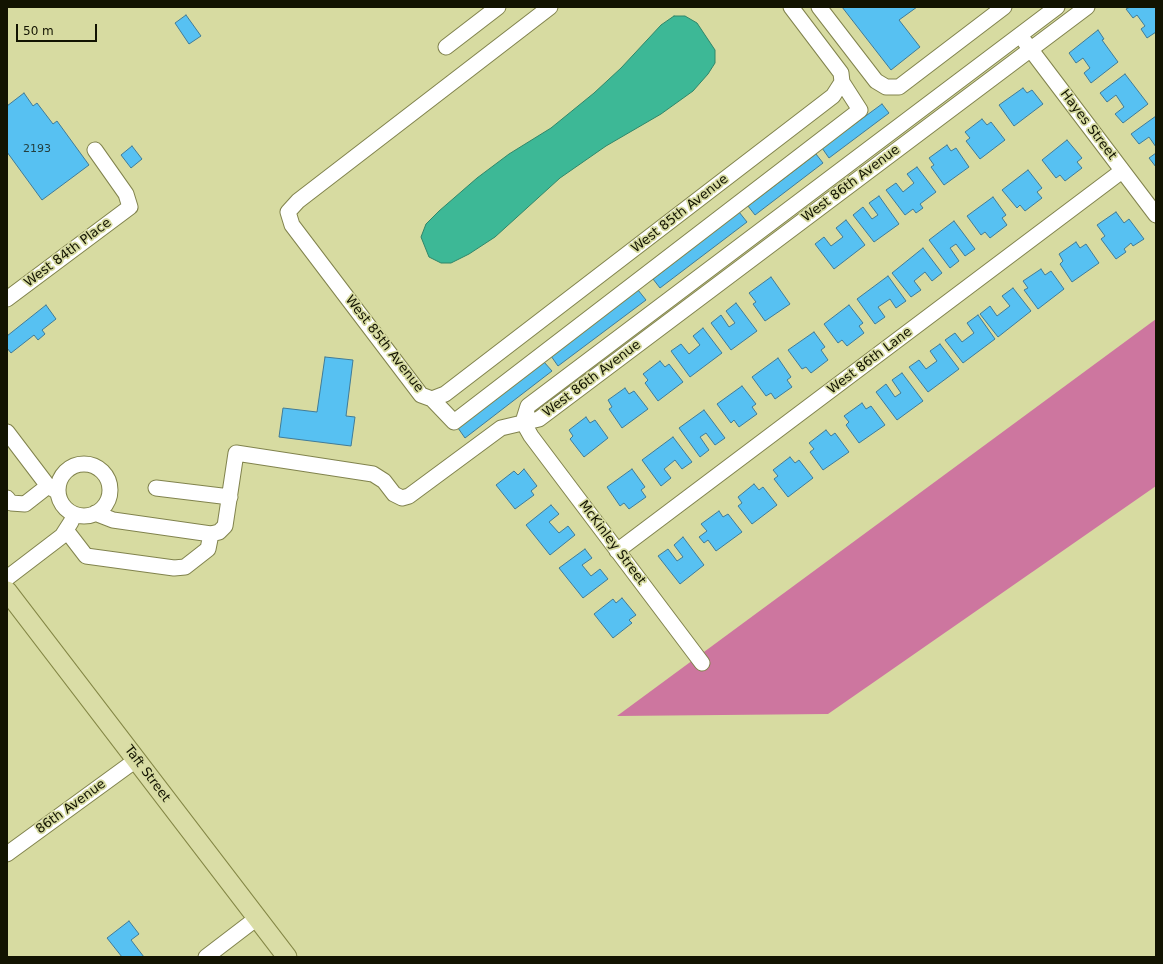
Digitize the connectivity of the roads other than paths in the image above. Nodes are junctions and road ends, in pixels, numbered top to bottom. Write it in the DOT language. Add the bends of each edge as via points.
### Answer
graph roads {
  1 [pos="498,7"];
  2 [pos="550,7"];
  3 [pos="791,7"];
  4 [pos="819,7"];
  5 [pos="1004,7"];
  6 [pos="1057,7"];
  7 [pos="1087,7"];
  8 [pos="1019,35"];
  9 [pos="446,47"];
  10 [pos="1030,49"];
  11 [pos="842,82"];
  12 [pos="94,150"];
  13 [pos="1122,171"];
  14 [pos="1156,215"];
  15 [pos="7,299"];
  16 [pos="432,399"];
  17 [pos="523,422"];
  18 [pos="7,432"];
  19 [pos="156,488"];
  20 [pos="53,489"];
  21 [pos="230,497"];
  22 [pos="7,498"];
  23 [pos="95,513"];
  24 [pos="76,514"];
  25 [pos="66,530"];
  26 [pos="211,534"];
  27 [pos="618,551"];
  28 [pos="7,578"];
  29 [pos="7,591"];
  30 [pos="702,663"];
  31 [pos="136,760"];
  32 [pos="7,854"];
  33 [pos="257,918"];
  34 [pos="206,957"];
  35 [pos="287,957"];
  1 -- 9 [label="street"];
  2 -- 16 [label="street, West 85th Avenue" via="298,201 288,212 292,225 421,395"];
  3 -- 11 [label="street" via="841,73"];
  4 -- 5 [label="street" via="876,81 886,87 899,86"];
  6 -- 8 [label="street, West 86th Avenue"];
  7 -- 10 [label="street, West 86th Avenue"];
  8 -- 10 [label="street, Hayes Street"];
  8 -- 17 [label="street, West 86th Avenue" via="528,406"];
  10 -- 13 [label="street, Hayes Street"];
  10 -- 17 [label="street, West 86th Avenue" via="539,419"];
  11 -- 16 [label="street, West 85th Avenue" via="833,96 445,394"];
  11 -- 16 [label="street" via="860,110 454,422"];
  12 -- 15 [label="street, West 84th Place" via="126,194 130,207"];
  13 -- 14 [label="street, Hayes Street"];
  13 -- 27 [label="street, West 86th Lane"];
  17 -- 21 [label="street" via="501,428 409,496 402,498 394,494 384,481 373,474 236,453"];
  17 -- 27 [label="street, McKinley Street"];
  18 -- 20 [label="street"];
  19 -- 21 [label="street"];
  20 -- 22 [label="street" via="25,504 11,503"];
  20 -- 23 [label="street" via="68,469 84,464 93,465 101,470 110,484 107,501"];
  20 -- 24 [label="street" via="64,506"];
  21 -- 26 [label="street" via="225,526 219,532"];
  23 -- 24 [label="street"];
  23 -- 26 [label="street" via="113,520"];
  24 -- 25 [label="street"];
  25 -- 26 [label="street" via="86,556 174,568 185,567 208,548"];
  25 -- 28 [label="street" via="62,536"];
  27 -- 30 [label="street, McKinley Street"];
  29 -- 31 [label="main road, Taft Street"];
  31 -- 32 [label="street, 86th Avenue"];
  31 -- 33 [label="main road, Taft Street"];
  33 -- 34 [label="street"];
  33 -- 35 [label="main road, Taft Street"];
}
